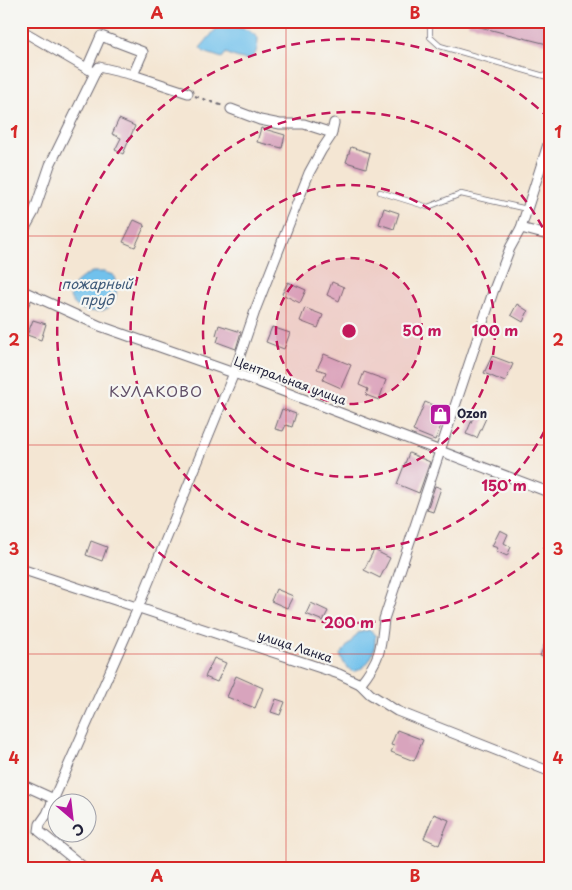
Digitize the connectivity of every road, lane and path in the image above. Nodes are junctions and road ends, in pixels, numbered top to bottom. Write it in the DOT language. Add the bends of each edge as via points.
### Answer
graph roads {
  1 [pos="430,21"];
  2 [pos="21,30"];
  3 [pos="87,68"];
  4 [pos="96,73"];
  5 [pos="133,76"];
  6 [pos="551,78"];
  7 [pos="188,93"];
  8 [pos="231,109"];
  9 [pos="334,123"];
  10 [pos="332,133"];
  11 [pos="551,135"];
  12 [pos="380,192"];
  13 [pos="527,209"];
  14 [pos="521,228"];
  15 [pos="21,235"];
  16 [pos="551,236"];
  17 [pos="25,292"];
  18 [pos="21,309"];
  19 [pos="234,373"];
  20 [pos="440,452"];
  21 [pos="551,493"];
  22 [pos="21,569"];
  23 [pos="138,608"];
  24 [pos="360,684"];
  25 [pos="551,772"];
  26 [pos="21,784"];
  27 [pos="57,792"];
  28 [pos="48,795"];
  29 [pos="48,812"];
  30 [pos="48,838"];
  31 [pos="53,842"];
  32 [pos="86,869"];
  1 -- 6 [label="lane" via="430,37 440,46"];
  2 -- 3 [label="street"];
  3 -- 4 [label="street"];
  3 -- 5 [label="street" via="101,36 143,52"];
  4 -- 5 [label="street" via="99,67"];
  4 -- 15 [label="street" via="50,165 34,212"];
  5 -- 7 [label="street"];
  7 -- 8 [label="path"];
  8 -- 10 [label="street" via="260,120 304,124"];
  9 -- 10 [label="street"];
  10 -- 19 [label="street" via="309,173"];
  11 -- 13 [label="street"];
  12 -- 13 [label="lane" via="428,207 461,194"];
  13 -- 14 [label="street"];
  14 -- 16 [label="street"];
  14 -- 20 [label="street" via="494,292"];
  17 -- 18 [label="street"];
  17 -- 19 [label="street, Центральная улица" via="100,326"];
  19 -- 20 [label="street, Центральная улица"];
  19 -- 23 [label="street"];
  20 -- 21 [label="street, Центральная улица"];
  20 -- 24 [label="street" via="384,619 382,645 374,666"];
  22 -- 23 [label="street, улица Ланка"];
  23 -- 24 [label="street, улица Ланка" via="339,674"];
  23 -- 27 [label="street"];
  24 -- 25 [label="street, улица Ланка" via="397,711"];
  26 -- 28 [label="street"];
  29 -- 30 [label="street" via="39,831"];
  31 -- 32 [label="street"];
}
